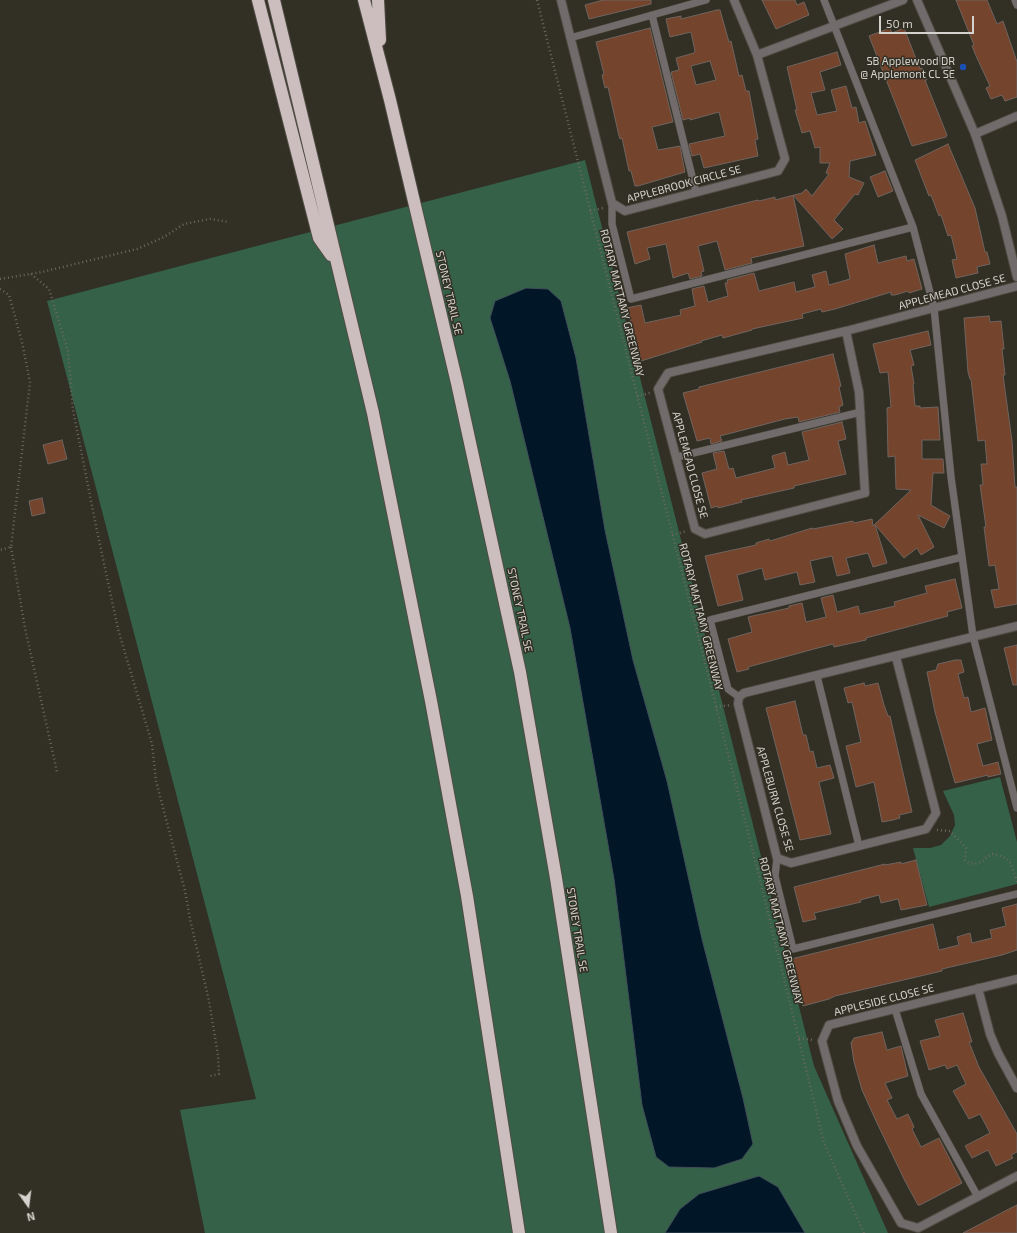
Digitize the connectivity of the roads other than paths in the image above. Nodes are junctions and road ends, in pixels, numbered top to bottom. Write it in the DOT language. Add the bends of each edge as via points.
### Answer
graph roads {
  1 [pos="258,0"];
  2 [pos="274,0"];
  3 [pos="364,0"];
  4 [pos="378,0"];
  5 [pos="561,0"];
  6 [pos="706,0"];
  7 [pos="734,0"];
  8 [pos="824,0"];
  9 [pos="903,0"];
  10 [pos="917,0"];
  11 [pos="1015,0"];
  12 [pos="1017,5"];
  13 [pos="652,15"];
  14 [pos="834,26"];
  15 [pos="570,38"];
  16 [pos="757,55"];
  17 [pos="380,61"];
  18 [pos="1017,116"];
  19 [pos="975,134"];
  20 [pos="696,192"];
  21 [pos="612,203"];
  22 [pos="913,227"];
  23 [pos="336,262"];
  24 [pos="1017,277"];
  25 [pos="1017,286"];
  26 [pos="934,308"];
  27 [pos="846,331"];
  28 [pos="861,412"];
  29 [pos="677,457"];
  30 [pos="962,557"];
  31 [pos="1017,626"];
  32 [pos="973,636"];
  33 [pos="896,657"];
  34 [pos="817,676"];
  35 [pos="739,697"];
  36 [pos="1017,808"];
  37 [pos="859,846"];
  38 [pos="777,858"];
  39 [pos="1017,894"];
  40 [pos="1017,979"];
  41 [pos="978,988"];
  42 [pos="895,1008"];
  43 [pos="1017,1088"];
  44 [pos="1017,1176"];
  45 [pos="978,1196"];
  46 [pos="519,1233"];
  47 [pos="611,1233"];
  1 -- 23 [label="highway" via="319,238"];
  2 -- 23 [label="highway"];
  3 -- 17 [label="highway, STONEY TRAIL SE"];
  4 -- 17 [label="highway"];
  5 -- 15 [label="street, APPLEBROOK CIRCLE SE"];
  6 -- 13 [label="lane"];
  7 -- 16 [label="street, APPLEBROOK CIRCLE SE"];
  8 -- 14 [label="lane"];
  9 -- 14 [label="street"];
  10 -- 19 [label="street"];
  11 -- 12 [label="lane"];
  13 -- 15 [label="lane"];
  13 -- 20 [label="lane"];
  14 -- 16 [label="street"];
  14 -- 22 [label="lane"];
  15 -- 21 [label="street, APPLEBROOK CIRCLE SE"];
  16 -- 20 [label="street, APPLEBROOK CIRCLE SE" via="785,158 778,171"];
  17 -- 47 [label="highway, STONEY TRAIL SE" via="457,383 520,672 556,878"];
  18 -- 19 [label="street"];
  19 -- 24 [label="street" via="1002,216"];
  20 -- 21 [label="street, APPLEBROOK CIRCLE SE" via="625,211"];
  21 -- 22 [label="lane" via="612,224 631,299"];
  22 -- 26 [label="lane"];
  23 -- 46 [label="highway" via="373,412 431,701 467,896"];
  25 -- 26 [label="street, APPLEMEAD CLOSE SE"];
  26 -- 27 [label="street, APPLEMEAD CLOSE SE"];
  26 -- 30 [label="lane"];
  27 -- 28 [label="street, APPLEMEAD CLOSE SE"];
  27 -- 29 [label="street, APPLEMEAD CLOSE SE" via="668,373 658,389"];
  28 -- 29 [label="lane"];
  28 -- 29 [label="street, APPLEMEAD CLOSE SE" via="865,493 705,534 695,529"];
  30 -- 32 [label="lane"];
  30 -- 35 [label="lane" via="710,620 728,689"];
  31 -- 32 [label="street"];
  32 -- 33 [label="street"];
  32 -- 36 [label="lane"];
  33 -- 34 [label="street"];
  33 -- 37 [label="street, APPLEBURN CLOSE SE" via="936,813 926,829"];
  34 -- 35 [label="street" via="744,693"];
  34 -- 37 [label="lane"];
  35 -- 38 [label="street, APPLEBURN CLOSE SE" via="738,704"];
  37 -- 38 [label="street, APPLEBURN CLOSE SE" via="791,863"];
  38 -- 39 [label="lane" via="775,876 793,948"];
  40 -- 41 [label="street, APPLESIDE CLOSE SE"];
  41 -- 42 [label="street, APPLESIDE CLOSE SE"];
  41 -- 43 [label="street" via="990,1034"];
  42 -- 45 [label="lane" via="921,1094"];
  42 -- 45 [label="street, APPLESIDE CLOSE SE" via="829,1025 822,1041 838,1101 857,1146 901,1223 918,1228"];
  44 -- 45 [label="street"];
}
